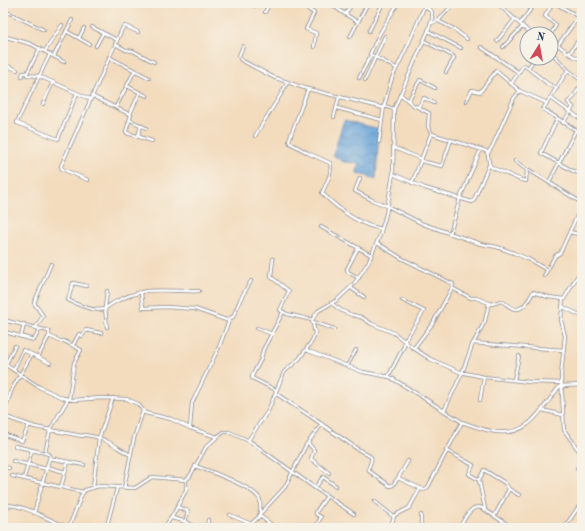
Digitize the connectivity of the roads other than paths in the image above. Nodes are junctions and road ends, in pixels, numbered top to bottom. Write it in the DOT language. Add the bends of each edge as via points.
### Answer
graph roads {
  1 [pos="270,3"];
  2 [pos="304,3"];
  3 [pos="329,3"];
  4 [pos="353,3"];
  5 [pos="368,3"];
  6 [pos="383,3"];
  7 [pos="398,3"];
  8 [pos="422,3"];
  9 [pos="454,3"];
  10 [pos="535,3"];
  11 [pos="554,3"];
  12 [pos="499,4"];
  13 [pos="425,5"];
  14 [pos="3,10"];
  15 [pos="265,12"];
  16 [pos="582,12"];
  17 [pos="344,14"];
  18 [pos="578,17"];
  19 [pos="514,18"];
  20 [pos="72,20"];
  21 [pos="438,21"];
  22 [pos="358,22"];
  23 [pos="432,23"];
  24 [pos="62,24"];
  25 [pos="521,25"];
  26 [pos="556,26"];
  27 [pos="92,27"];
  28 [pos="84,28"];
  29 [pos="44,30"];
  30 [pos="66,31"];
  31 [pos="369,31"];
  32 [pos="428,31"];
  33 [pos="138,32"];
  34 [pos="103,33"];
  35 [pos="582,35"];
  36 [pos="3,36"];
  37 [pos="385,36"];
  38 [pos="350,37"];
  39 [pos="79,38"];
  40 [pos="467,39"];
  41 [pos="117,40"];
  42 [pos="424,41"];
  43 [pos="498,41"];
  44 [pos="89,44"];
  45 [pos="115,44"];
  46 [pos="559,44"];
  47 [pos="96,46"];
  48 [pos="243,46"];
  49 [pos="559,46"];
  50 [pos="314,47"];
  51 [pos="481,47"];
  52 [pos="503,47"];
  53 [pos="40,48"];
  54 [pos="461,48"];
  55 [pos="45,51"];
  56 [pos="50,54"];
  57 [pos="569,54"];
  58 [pos="370,55"];
  59 [pos="54,56"];
  60 [pos="109,57"];
  61 [pos="376,58"];
  62 [pos="559,60"];
  63 [pos="582,60"];
  64 [pos="64,62"];
  65 [pos="154,62"];
  66 [pos="3,64"];
  67 [pos="397,68"];
  68 [pos="528,68"];
  69 [pos="16,70"];
  70 [pos="135,70"];
  71 [pos="568,70"];
  72 [pos="446,72"];
  73 [pos="518,72"];
  74 [pos="27,75"];
  75 [pos="22,76"];
  76 [pos="39,76"];
  77 [pos="149,78"];
  78 [pos="359,78"];
  79 [pos="365,80"];
  80 [pos="53,82"];
  81 [pos="582,82"];
  82 [pos="287,83"];
  83 [pos="511,84"];
  84 [pos="127,86"];
  85 [pos="434,88"];
  86 [pos="557,88"];
  87 [pos="307,89"];
  88 [pos="520,91"];
  89 [pos="140,92"];
  90 [pos="77,93"];
  91 [pos="400,94"];
  92 [pos="92,96"];
  93 [pos="147,96"];
  94 [pos="339,97"];
  95 [pos="551,98"];
  96 [pos="90,99"];
  97 [pos="408,101"];
  98 [pos="466,102"];
  99 [pos="434,103"];
  100 [pos="547,103"];
  101 [pos="43,104"];
  102 [pos="116,107"];
  103 [pos="384,107"];
  104 [pos="337,108"];
  105 [pos="418,108"];
  106 [pos="394,109"];
  107 [pos="570,112"];
  108 [pos="130,114"];
  109 [pos="334,117"];
  110 [pos="557,119"];
  111 [pos="130,120"];
  112 [pos="382,120"];
  113 [pos="582,120"];
  114 [pos="563,123"];
  115 [pos="141,126"];
  116 [pos="146,128"];
  117 [pos="576,130"];
  118 [pos="431,134"];
  119 [pos="582,134"];
  120 [pos="138,136"];
  121 [pos="255,136"];
  122 [pos="451,140"];
  123 [pos="152,141"];
  124 [pos="379,142"];
  125 [pos="394,148"];
  126 [pos="481,149"];
  127 [pos="488,153"];
  128 [pos="421,160"];
  129 [pos="515,161"];
  130 [pos="559,163"];
  131 [pos="489,164"];
  132 [pos="528,170"];
  133 [pos="393,174"];
  134 [pos="582,174"];
  135 [pos="360,178"];
  136 [pos="88,180"];
  137 [pos="549,182"];
  138 [pos="412,183"];
  139 [pos="460,198"];
  140 [pos="582,204"];
  141 [pos="387,206"];
  142 [pos="321,227"];
  143 [pos="382,229"];
  144 [pos="570,232"];
  145 [pos="450,234"];
  146 [pos="582,235"];
  147 [pos="377,243"];
  148 [pos="358,248"];
  149 [pos="371,255"];
  150 [pos="273,259"];
  151 [pos="51,264"];
  152 [pos="582,268"];
  153 [pos="547,270"];
  154 [pos="544,276"];
  155 [pos="359,278"];
  156 [pos="251,281"];
  157 [pos="87,286"];
  158 [pos="351,288"];
  159 [pos="452,288"];
  160 [pos="107,291"];
  161 [pos="199,291"];
  162 [pos="3,293"];
  163 [pos="141,293"];
  164 [pos="364,297"];
  165 [pos="563,299"];
  166 [pos="402,300"];
  167 [pos="331,303"];
  168 [pos="489,303"];
  169 [pos="562,306"];
  170 [pos="105,308"];
  171 [pos="283,312"];
  172 [pos="582,316"];
  173 [pos="4,320"];
  174 [pos="229,321"];
  175 [pos="313,321"];
  176 [pos="24,324"];
  177 [pos="36,327"];
  178 [pos="107,327"];
  179 [pos="40,328"];
  180 [pos="257,328"];
  181 [pos="334,329"];
  182 [pos="3,333"];
  183 [pos="102,333"];
  184 [pos="272,334"];
  185 [pos="49,336"];
  186 [pos="21,337"];
  187 [pos="405,342"];
  188 [pos="473,343"];
  189 [pos="15,346"];
  190 [pos="73,346"];
  191 [pos="414,348"];
  192 [pos="306,350"];
  193 [pos="356,350"];
  194 [pos="563,350"];
  195 [pos="32,354"];
  196 [pos="519,356"];
  197 [pos="38,357"];
  198 [pos="50,363"];
  199 [pos="5,364"];
  200 [pos="347,366"];
  201 [pos="14,369"];
  202 [pos="462,372"];
  203 [pos="20,373"];
  204 [pos="388,377"];
  205 [pos="484,377"];
  206 [pos="514,380"];
  207 [pos="562,384"];
  208 [pos="582,385"];
  209 [pos="276,392"];
  210 [pos="113,398"];
  211 [pos="68,399"];
  212 [pos="480,400"];
  213 [pos="542,410"];
  214 [pos="143,411"];
  215 [pos="444,411"];
  216 [pos="3,415"];
  217 [pos="564,415"];
  218 [pos="462,422"];
  219 [pos="322,424"];
  220 [pos="29,425"];
  221 [pos="190,428"];
  222 [pos="50,430"];
  223 [pos="3,434"];
  224 [pos="217,437"];
  225 [pos="99,438"];
  226 [pos="23,440"];
  227 [pos="248,440"];
  228 [pos="308,443"];
  229 [pos="15,446"];
  230 [pos="21,447"];
  231 [pos="32,450"];
  232 [pos="446,450"];
  233 [pos="45,453"];
  234 [pos="131,455"];
  235 [pos="582,456"];
  236 [pos="50,458"];
  237 [pos="13,461"];
  238 [pos="408,461"];
  239 [pos="68,462"];
  240 [pos="28,464"];
  241 [pos="84,465"];
  242 [pos="195,466"];
  243 [pos="3,467"];
  244 [pos="9,468"];
  245 [pos="47,468"];
  246 [pos="65,472"];
  247 [pos="293,472"];
  248 [pos="329,473"];
  249 [pos="582,475"];
  250 [pos="12,476"];
  251 [pos="24,478"];
  252 [pos="398,478"];
  253 [pos="186,480"];
  254 [pos="479,480"];
  255 [pos="43,483"];
  256 [pos="336,486"];
  257 [pos="61,487"];
  258 [pos="93,487"];
  259 [pos="118,488"];
  260 [pos="124,488"];
  261 [pos="315,488"];
  262 [pos="420,489"];
  263 [pos="509,489"];
  264 [pos="83,492"];
  265 [pos="519,495"];
  266 [pos="327,496"];
  267 [pos="374,501"];
  268 [pos="582,502"];
  269 [pos="3,505"];
  270 [pos="8,505"];
  271 [pos="178,506"];
  272 [pos="485,509"];
  273 [pos="34,513"];
  274 [pos="354,514"];
  275 [pos="230,515"];
  276 [pos="421,515"];
  277 [pos="495,515"];
  278 [pos="260,516"];
  279 [pos="393,516"];
  280 [pos="172,518"];
  281 [pos="3,519"];
  282 [pos="208,520"];
  283 [pos="185,522"];
  284 [pos="317,525"];
  285 [pos="68,528"];
  286 [pos="103,528"];
  287 [pos="164,528"];
  288 [pos="196,528"];
  289 [pos="207,528"];
  290 [pos="276,528"];
  291 [pos="390,528"];
  292 [pos="422,528"];
  293 [pos="459,528"];
  294 [pos="513,528"];
  295 [pos="564,528"];
  1 -- 15 [label="street"];
  2 -- 50 [label="street" via="303,6 315,14 306,29 316,33"];
  3 -- 17 [label="street"];
  4 -- 17 [label="street"];
  5 -- 22 [label="street"];
  6 -- 31 [label="street"];
  7 -- 58 [label="street" via="380,32"];
  8 -- 13 [label="street"];
  9 -- 21 [label="street"];
  10 -- 25 [label="street"];
  11 -- 18 [label="street"];
  11 -- 26 [label="street" via="545,16"];
  12 -- 19 [label="street"];
  13 -- 23 [label="street" via="432,13"];
  13 -- 67 [label="street"];
  14 -- 29 [label="street"];
  16 -- 18 [label="street"];
  17 -- 22 [label="street"];
  18 -- 46 [label="street"];
  19 -- 25 [label="street"];
  19 -- 43 [label="street"];
  20 -- 30 [label="street"];
  21 -- 23 [label="street"];
  21 -- 40 [label="street"];
  22 -- 38 [label="street"];
  23 -- 32 [label="street"];
  24 -- 55 [label="street"];
  25 -- 52 [label="street"];
  27 -- 34 [label="street"];
  28 -- 39 [label="street"];
  30 -- 39 [label="street"];
  30 -- 59 [label="street"];
  32 -- 42 [label="street"];
  32 -- 54 [label="street"];
  33 -- 41 [label="street" via="124,26"];
  34 -- 41 [label="street"];
  34 -- 47 [label="street"];
  35 -- 57 [label="street"];
  36 -- 53 [label="street" via="28,42"];
  37 -- 61 [label="street"];
  39 -- 44 [label="street"];
  41 -- 45 [label="street"];
  42 -- 72 [label="street" via="453,56"];
  42 -- 91 [label="street"];
  45 -- 60 [label="street"];
  45 -- 65 [label="street"];
  48 -- 82 [label="street" via="239,56 241,60"];
  49 -- 57 [label="street"];
  51 -- 73 [label="street"];
  53 -- 55 [label="street"];
  53 -- 75 [label="street" via="27,74 23,73"];
  55 -- 56 [label="street"];
  56 -- 59 [label="street"];
  56 -- 76 [label="street"];
  57 -- 63 [label="street"];
  58 -- 61 [label="street"];
  58 -- 78 [label="street"];
  59 -- 64 [label="street"];
  60 -- 70 [label="street"];
  60 -- 92 [label="street"];
  61 -- 67 [label="street"];
  61 -- 79 [label="street"];
  62 -- 71 [label="street"];
  66 -- 69 [label="street"];
  67 -- 103 [label="street"];
  68 -- 73 [label="street" via="523,66"];
  68 -- 86 [label="street"];
  70 -- 77 [label="street"];
  70 -- 84 [label="street"];
  71 -- 81 [label="street"];
  71 -- 86 [label="street"];
  73 -- 83 [label="street"];
  74 -- 76 [label="street"];
  76 -- 80 [label="street"];
  76 -- 90 [label="street" via="17,122 58,139"];
  80 -- 90 [label="street"];
  80 -- 101 [label="street"];
  81 -- 107 [label="street" via="568,102 573,107"];
  82 -- 87 [label="street"];
  82 -- 121 [label="street"];
  83 -- 88 [label="street"];
  83 -- 98 [label="street" via="495,71 480,92 472,90"];
  84 -- 89 [label="street"];
  84 -- 102 [label="street"];
  85 -- 97 [label="street" via="420,80"];
  86 -- 95 [label="street"];
  87 -- 94 [label="street"];
  87 -- 143 [label="street" via="290,141 330,163 330,173 322,193 336,207 365,225"];
  88 -- 100 [label="street"];
  88 -- 127 [label="street" via="514,98"];
  89 -- 93 [label="street"];
  89 -- 108 [label="street"];
  90 -- 96 [label="street"];
  91 -- 97 [label="street"];
  91 -- 106 [label="street"];
  92 -- 96 [label="street"];
  92 -- 102 [label="street"];
  94 -- 103 [label="street"];
  94 -- 104 [label="street"];
  95 -- 100 [label="street"];
  95 -- 107 [label="street"];
  96 -- 136 [label="street" via="61,167"];
  97 -- 105 [label="street"];
  99 -- 105 [label="street" via="424,98"];
  100 -- 110 [label="street" via="543,109"];
  102 -- 108 [label="street"];
  103 -- 106 [label="street"];
  103 -- 112 [label="street"];
  104 -- 109 [label="street"];
  104 -- 112 [label="street"];
  105 -- 118 [label="street" via="429,113 428,127"];
  106 -- 125 [label="street"];
  107 -- 113 [label="street"];
  107 -- 114 [label="street"];
  108 -- 111 [label="street"];
  110 -- 114 [label="street"];
  110 -- 130 [label="street" via="541,153"];
  111 -- 115 [label="street"];
  111 -- 120 [label="street" via="126,132"];
  112 -- 124 [label="street"];
  114 -- 117 [label="street"];
  115 -- 116 [label="street"];
  115 -- 120 [label="street"];
  117 -- 119 [label="street"];
  117 -- 130 [label="street"];
  118 -- 122 [label="street"];
  118 -- 128 [label="street"];
  120 -- 123 [label="street"];
  122 -- 126 [label="street"];
  122 -- 128 [label="street" via="442,166"];
  125 -- 128 [label="street"];
  125 -- 133 [label="street"];
  126 -- 127 [label="street"];
  126 -- 139 [label="street"];
  127 -- 131 [label="street"];
  128 -- 138 [label="street"];
  129 -- 132 [label="street"];
  130 -- 134 [label="street"];
  130 -- 137 [label="street"];
  131 -- 132 [label="street" via="524,181"];
  131 -- 139 [label="street" via="473,201"];
  132 -- 137 [label="street"];
  133 -- 138 [label="street"];
  133 -- 141 [label="street"];
  135 -- 141 [label="street" via="355,191"];
  137 -- 140 [label="street"];
  138 -- 139 [label="street"];
  139 -- 145 [label="street"];
  140 -- 144 [label="street"];
  141 -- 143 [label="street"];
  141 -- 145 [label="street" via="422,224"];
  142 -- 148 [label="street"];
  143 -- 147 [label="street"];
  144 -- 146 [label="street"];
  144 -- 153 [label="street" via="560,253 555,256"];
  145 -- 153 [label="street" via="514,253"];
  147 -- 149 [label="street"];
  147 -- 159 [label="street" via="400,258 452,283"];
  148 -- 149 [label="street"];
  148 -- 155 [label="street" via="347,269"];
  149 -- 155 [label="street"];
  150 -- 171 [label="street" via="272,277 289,291 280,309"];
  151 -- 177 [label="street" via="34,302 43,316"];
  152 -- 165 [label="street"];
  153 -- 154 [label="street"];
  155 -- 158 [label="street"];
  156 -- 174 [label="street" via="234,317"];
  157 -- 170 [label="street" via="72,283 68,300 87,308"];
  158 -- 164 [label="street"];
  158 -- 167 [label="street"];
  159 -- 168 [label="street" via="471,298"];
  159 -- 191 [label="street" via="433,323"];
  160 -- 170 [label="street"];
  161 -- 163 [label="street" via="158,290"];
  162 -- 173 [label="street"];
  163 -- 170 [label="street" via="121,299"];
  163 -- 174 [label="street" via="143,308 195,309"];
  165 -- 168 [label="street" via="533,292 519,309 501,301"];
  165 -- 169 [label="street"];
  166 -- 187 [label="street" via="424,312"];
  167 -- 175 [label="street" via="318,311"];
  167 -- 187 [label="street" via="342,311 394,333"];
  168 -- 188 [label="street" via="484,322"];
  169 -- 172 [label="street"];
  169 -- 194 [label="street" via="561,320 565,336"];
  170 -- 178 [label="street"];
  171 -- 175 [label="street"];
  171 -- 184 [label="street"];
  173 -- 176 [label="street"];
  174 -- 221 [label="street" via="220,347 192,403"];
  175 -- 181 [label="street"];
  175 -- 192 [label="street" via="315,334"];
  176 -- 177 [label="street"];
  176 -- 186 [label="street"];
  177 -- 179 [label="street"];
  179 -- 185 [label="street" via="49,331"];
  179 -- 186 [label="street" via="34,340"];
  180 -- 184 [label="street"];
  182 -- 186 [label="street"];
  183 -- 190 [label="street" via="86,330 82,336 79,334"];
  184 -- 209 [label="street" via="252,377"];
  185 -- 190 [label="street"];
  185 -- 197 [label="street"];
  187 -- 191 [label="street"];
  187 -- 204 [label="street"];
  188 -- 194 [label="street"];
  188 -- 202 [label="street"];
  189 -- 199 [label="street"];
  190 -- 211 [label="street" via="81,351 74,363"];
  191 -- 202 [label="street" via="434,361"];
  192 -- 200 [label="street"];
  192 -- 209 [label="street" via="284,372"];
  193 -- 200 [label="street"];
  194 -- 207 [label="street"];
  195 -- 197 [label="street"];
  195 -- 201 [label="street" via="22,350"];
  195 -- 203 [label="street"];
  196 -- 206 [label="street"];
  197 -- 198 [label="street"];
  199 -- 201 [label="street"];
  200 -- 204 [label="street" via="367,374"];
  201 -- 203 [label="street"];
  202 -- 205 [label="street"];
  202 -- 215 [label="street"];
  203 -- 211 [label="street" via="39,387"];
  203 -- 216 [label="street"];
  204 -- 215 [label="street"];
  205 -- 206 [label="street"];
  205 -- 212 [label="street"];
  206 -- 207 [label="street"];
  207 -- 208 [label="street"];
  207 -- 213 [label="street"];
  207 -- 217 [label="street"];
  209 -- 219 [label="street"];
  209 -- 227 [label="street" via="268,411"];
  210 -- 211 [label="street"];
  210 -- 214 [label="street" via="136,402"];
  210 -- 225 [label="street"];
  211 -- 222 [label="street"];
  213 -- 217 [label="street"];
  213 -- 218 [label="street" via="528,425 510,432 492,431"];
  214 -- 221 [label="street" via="172,419"];
  214 -- 234 [label="street"];
  215 -- 218 [label="street"];
  216 -- 220 [label="street"];
  217 -- 235 [label="street" via="565,433"];
  218 -- 232 [label="street"];
  219 -- 228 [label="street"];
  219 -- 252 [label="street" via="371,457 368,468 370,472 391,486"];
  220 -- 222 [label="street"];
  220 -- 226 [label="street"];
  221 -- 224 [label="street"];
  222 -- 225 [label="street"];
  222 -- 233 [label="street"];
  223 -- 226 [label="street"];
  224 -- 227 [label="street" via="229,432"];
  224 -- 242 [label="street" via="206,447"];
  225 -- 234 [label="street"];
  225 -- 258 [label="street"];
  226 -- 230 [label="street"];
  227 -- 247 [label="street"];
  228 -- 247 [label="street"];
  228 -- 248 [label="street" via="314,450 311,459"];
  229 -- 230 [label="street"];
  230 -- 231 [label="street"];
  231 -- 233 [label="street"];
  231 -- 240 [label="street"];
  232 -- 254 [label="street" via="473,465 469,474"];
  232 -- 262 [label="street" via="428,487"];
  233 -- 236 [label="street" via="50,455"];
  234 -- 260 [label="street"];
  235 -- 249 [label="street" via="577,469"];
  236 -- 239 [label="street"];
  236 -- 245 [label="street"];
  237 -- 240 [label="street"];
  238 -- 252 [label="street"];
  239 -- 241 [label="street"];
  239 -- 246 [label="street"];
  240 -- 245 [label="street"];
  240 -- 251 [label="street"];
  242 -- 253 [label="street"];
  242 -- 278 [label="street" via="233,481 258,497"];
  243 -- 244 [label="street"];
  245 -- 246 [label="street"];
  245 -- 255 [label="street"];
  246 -- 257 [label="street"];
  247 -- 261 [label="street"];
  247 -- 278 [label="street" via="285,488"];
  250 -- 251 [label="street"];
  251 -- 255 [label="street"];
  252 -- 262 [label="street"];
  253 -- 260 [label="street" via="152,477 137,488"];
  253 -- 271 [label="street" via="186,490"];
  254 -- 263 [label="street" via="484,470 505,483"];
  254 -- 272 [label="street"];
  255 -- 257 [label="street"];
  255 -- 273 [label="street"];
  256 -- 261 [label="street" via="323,477"];
  257 -- 264 [label="street"];
  258 -- 259 [label="street"];
  258 -- 264 [label="street"];
  259 -- 260 [label="street"];
  259 -- 286 [label="street" via="107,525"];
  261 -- 266 [label="street"];
  262 -- 279 [label="street" via="409,508"];
  263 -- 265 [label="street"];
  263 -- 277 [label="street"];
  264 -- 285 [label="street"];
  266 -- 274 [label="street"];
  266 -- 284 [label="street" via="316,512 321,517"];
  267 -- 279 [label="street"];
  268 -- 295 [label="street"];
  269 -- 270 [label="street"];
  270 -- 273 [label="street"];
  270 -- 281 [label="street"];
  271 -- 280 [label="street"];
  271 -- 283 [label="street" via="188,511"];
  272 -- 277 [label="street"];
  272 -- 293 [label="street" via="472,509"];
  273 -- 285 [label="street"];
  275 -- 278 [label="street" via="252,524"];
  276 -- 292 [label="street"];
  277 -- 294 [label="street"];
  278 -- 290 [label="street"];
  279 -- 291 [label="street"];
  280 -- 283 [label="street"];
  280 -- 287 [label="street"];
  282 -- 289 [label="street"];
  283 -- 288 [label="street"];
}
